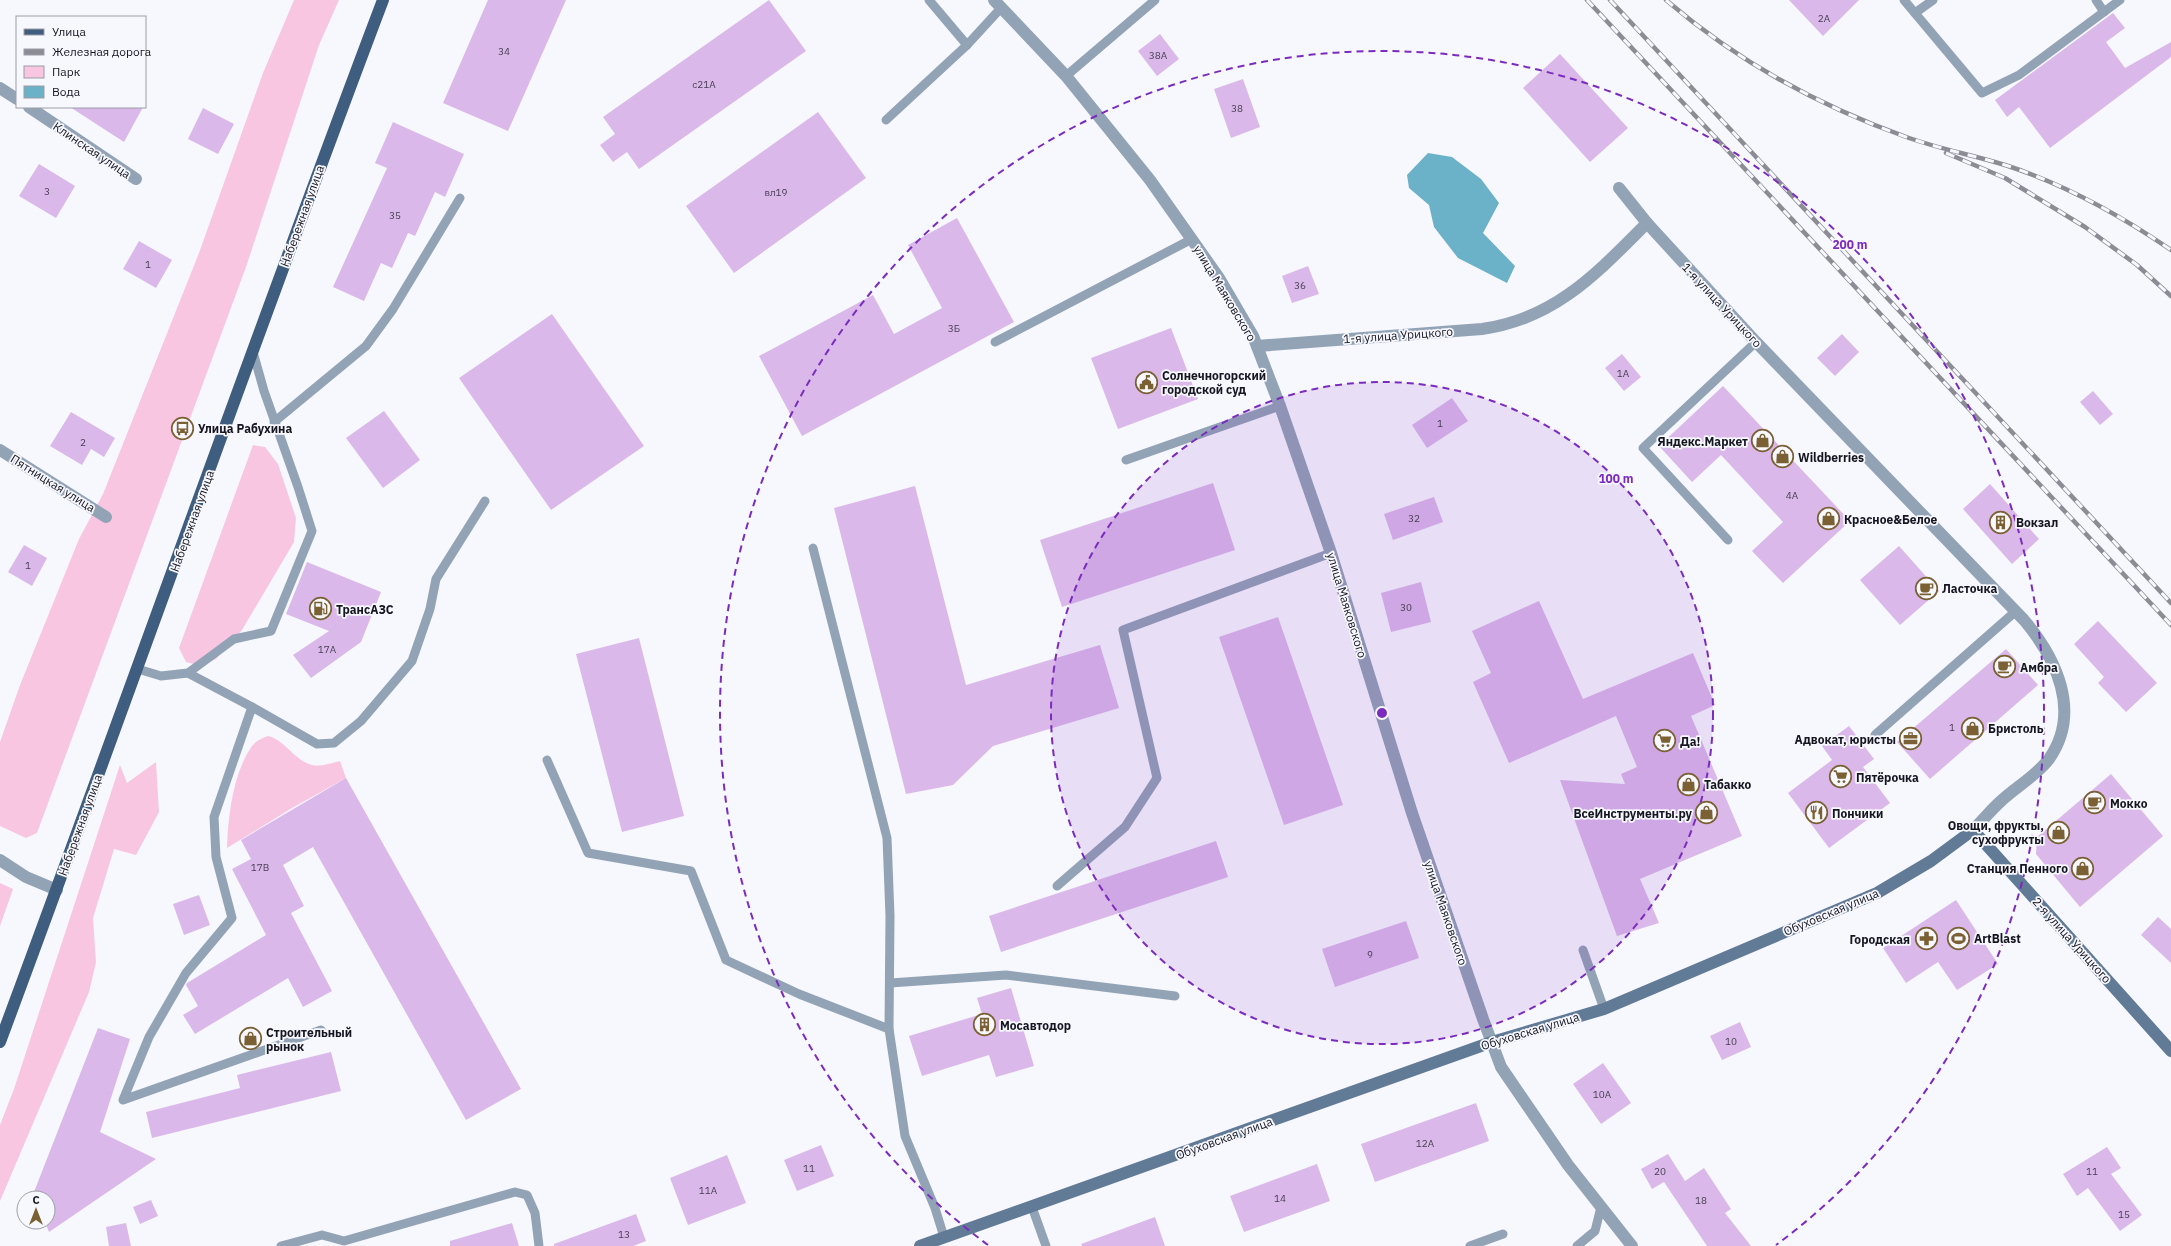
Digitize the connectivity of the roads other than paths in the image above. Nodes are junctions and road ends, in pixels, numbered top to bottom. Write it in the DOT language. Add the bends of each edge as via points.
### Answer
graph roads {
  1 [pos="383,0"];
  2 [pos="929,0"];
  3 [pos="1155,0"];
  4 [pos="1904,0"];
  5 [pos="1933,0"];
  6 [pos="2096,0"];
  7 [pos="2120,0"];
  8 [pos="998,4"];
  9 [pos="2104,12"];
  10 [pos="1915,13"];
  11 [pos="967,45"];
  12 [pos="1066,76"];
  13 [pos="0,88"];
  14 [pos="16,98"];
  15 [pos="30,108"];
  16 [pos="886,120"];
  17 [pos="136,179"];
  18 [pos="1619,188"];
  19 [pos="460,198"];
  20 [pos="1647,223"];
  21 [pos="1192,239"];
  22 [pos="995,342"];
  23 [pos="1756,342"];
  24 [pos="1257,346"];
  25 [pos="253,352"];
  26 [pos="1280,406"];
  27 [pos="274,422"];
  28 [pos="0,450"];
  29 [pos="1126,460"];
  30 [pos="485,501"];
  31 [pos="106,517"];
  32 [pos="1728,540"];
  33 [pos="813,548"];
  34 [pos="1331,552"];
  35 [pos="2016,611"];
  36 [pos="138,669"];
  37 [pos="188,673"];
  38 [pos="252,707"];
  39 [pos="2065,709"];
  40 [pos="1875,735"];
  41 [pos="547,760"];
  42 [pos="1974,830"];
  43 [pos="0,860"];
  44 [pos="1057,886"];
  45 [pos="57,890"];
  46 [pos="1583,950"];
  47 [pos="890,983"];
  48 [pos="1175,996"];
  49 [pos="1604,1009"];
  50 [pos="889,1029"];
  51 [pos="321,1030"];
  52 [pos="0,1042"];
  53 [pos="1492,1042"];
  54 [pos="2171,1051"];
  55 [pos="1032,1207"];
  56 [pos="1601,1207"];
  57 [pos="1504,1234"];
  58 [pos="944,1237"];
  59 [pos="281,1246"];
  60 [pos="539,1246"];
  61 [pos="920,1246"];
  62 [pos="1046,1246"];
  63 [pos="1470,1246"];
  64 [pos="1577,1246"];
  65 [pos="1632,1246"];
  1 -- 25 [label="main road, Набережная улица" via="316,175"];
  2 -- 11 [label="lane"];
  3 -- 12 [label="lane"];
  4 -- 10 [label="lane"];
  5 -- 10 [label="lane"];
  6 -- 9 [label="lane"];
  7 -- 9 [label="lane"];
  8 -- 11 [label="lane"];
  8 -- 12 [label="street, улица Маяковского"];
  9 -- 10 [label="lane" via="2019,75 1982,93"];
  11 -- 16 [label="lane"];
  12 -- 21 [label="street, улица Маяковского" via="1125,147"];
  13 -- 14 [label="street"];
  15 -- 17 [label="street, Клинская улица"];
  18 -- 20 [label="street"];
  19 -- 27 [label="lane" via="393,309 366,346"];
  20 -- 23 [label="street, 1-я улица Урицкого"];
  20 -- 24 [label="street, 1-я улица Урицкого" via="1572,294 1536,314 1509,324 1482,329"];
  21 -- 22 [label="lane"];
  21 -- 24 [label="street, улица Маяковского" via="1219,278"];
  23 -- 32 [label="lane" via="1643,448"];
  23 -- 35 [label="street, 1-я улица Урицкого"];
  24 -- 26 [label="street, улица Маяковского"];
  25 -- 27 [label="lane"];
  25 -- 36 [label="main road, Набережная улица"];
  26 -- 29 [label="lane"];
  26 -- 34 [label="street, улица Маяковского"];
  27 -- 37 [label="lane" via="312,531 271,631 234,640"];
  28 -- 31 [label="street, Пятницкая улица"];
  30 -- 38 [label="lane" via="436,579 430,609 412,661 361,721 334,743 317,744"];
  33 -- 47 [label="lane" via="887,838"];
  34 -- 44 [label="lane" via="1123,630 1157,778 1125,827"];
  34 -- 53 [label="street, улица Маяковского" via="1412,813"];
  35 -- 39 [label="street, 1-я улица Урицкого" via="2038,635 2048,652 2064,693"];
  35 -- 40 [label="lane"];
  36 -- 37 [label="lane" via="161,676"];
  36 -- 45 [label="main road, Набережная улица"];
  37 -- 38 [label="lane"];
  38 -- 51 [label="lane" via="214,817 216,857 232,918 186,973 148,1037 123,1100"];
  39 -- 42 [label="street, Обуховская улица" via="2062,732 2049,759 2000,801"];
  41 -- 50 [label="lane" via="588,853 691,871 726,960 799,994"];
  42 -- 49 [label="street, Обуховская улица" via="1931,861 1877,893"];
  42 -- 54 [label="street, 2-я улица Урицкого"];
  43 -- 45 [label="street" via="26,877"];
  45 -- 52 [label="main road, Набережная улица"];
  46 -- 49 [label="lane"];
  47 -- 48 [label="lane" via="1006,975"];
  47 -- 50 [label="lane"];
  49 -- 53 [label="street, Обуховская улица"];
  50 -- 58 [label="lane" via="905,1136 935,1208"];
  53 -- 55 [label="street, Обуховская улица"];
  53 -- 56 [label="street, улица Маяковского" via="1501,1067 1568,1165"];
  55 -- 58 [label="street, Обуховская улица"];
  55 -- 62 [label="lane"];
  56 -- 64 [label="lane" via="1594,1231"];
  56 -- 65 [label="street, улица Маяковского"];
  57 -- 63 [label="lane"];
  58 -- 61 [label="street, Обуховская улица"];
  59 -- 60 [label="lane" via="322,1235 344,1241 515,1192 527,1195 535,1213"];
}
